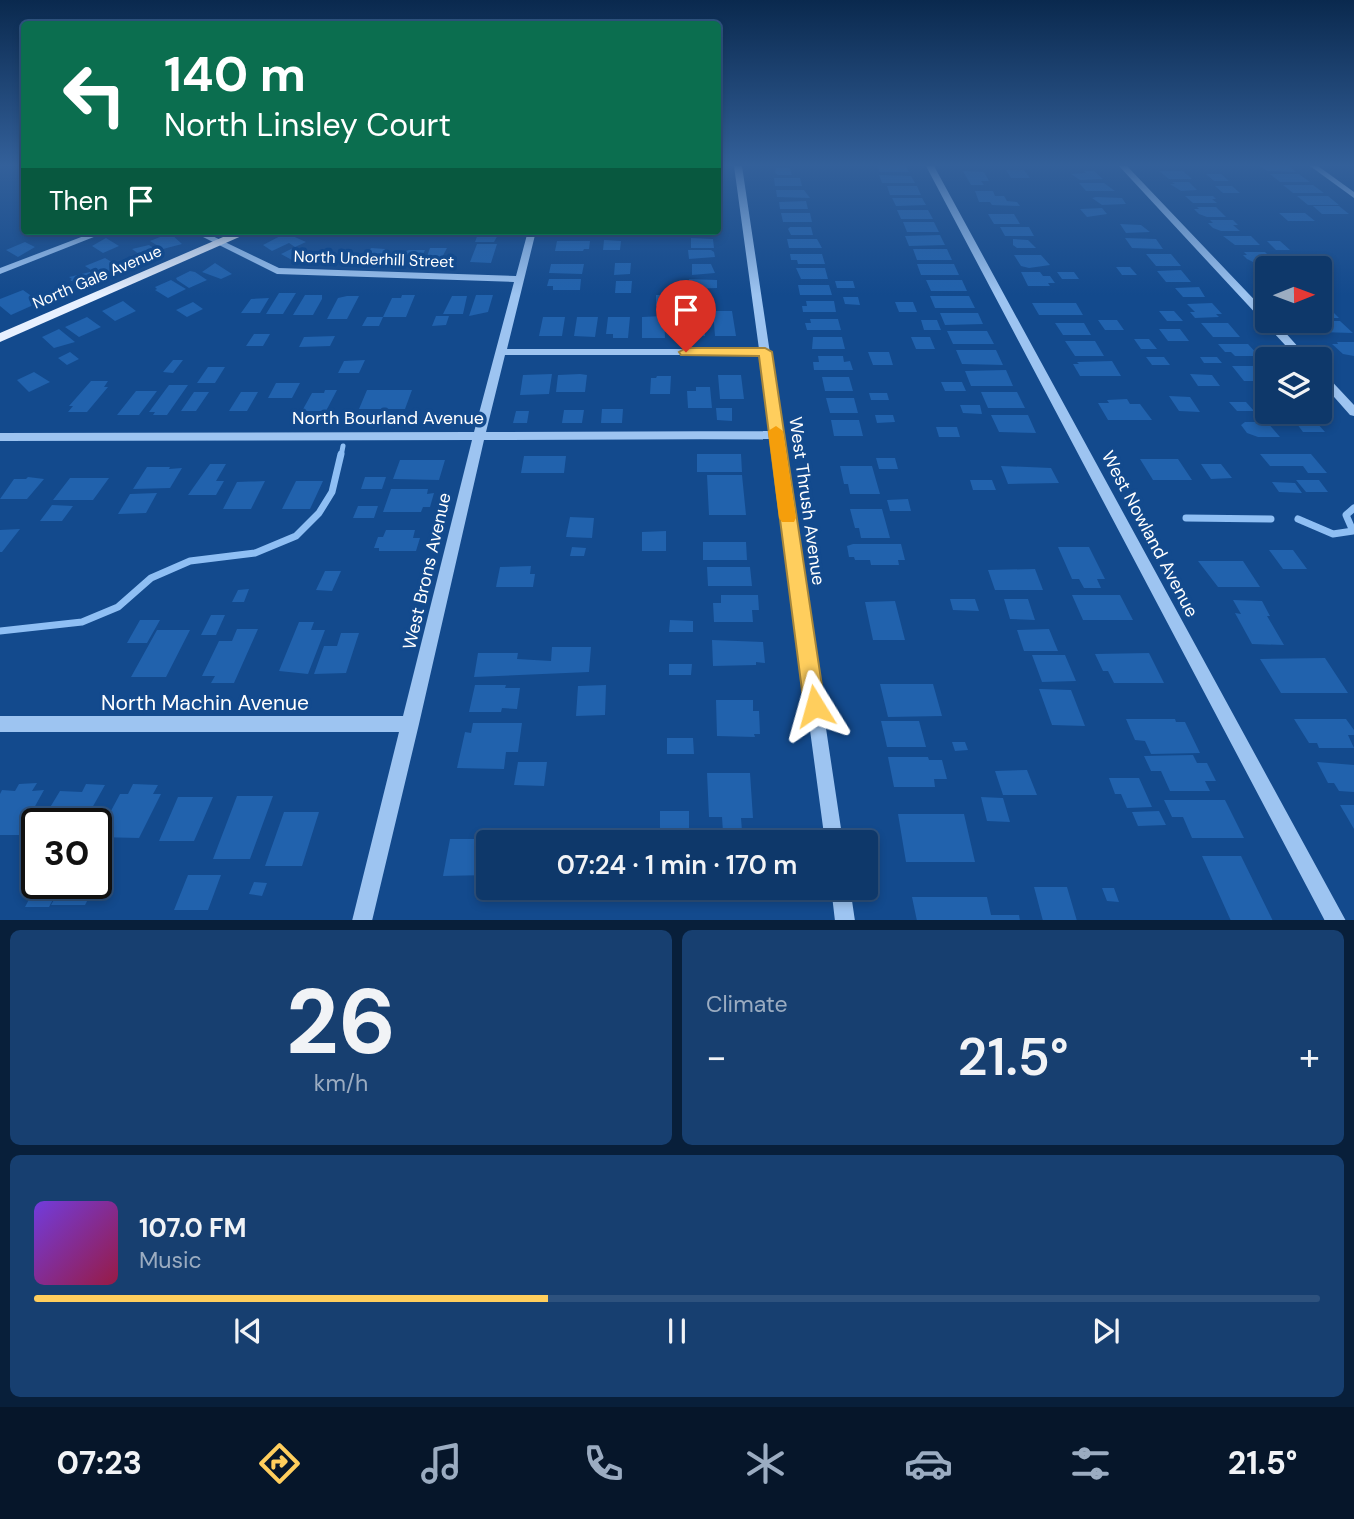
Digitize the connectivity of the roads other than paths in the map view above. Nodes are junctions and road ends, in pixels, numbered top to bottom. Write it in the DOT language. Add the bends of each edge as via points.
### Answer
graph roads {
  1 [pos="744,209"];
  2 [pos="953,209"];
  3 [pos="1163,209"];
  4 [pos="94,235"];
  5 [pos="202,235"];
  6 [pos="238,235"];
  7 [pos="531,235"];
  8 [pos="217,244"];
  9 [pos="0,271"];
  10 [pos="520,279"];
  11 [pos="1255,306"];
  12 [pos="1280,333"];
  13 [pos="0,338"];
  14 [pos="1293,347"];
  15 [pos="501,352"];
  16 [pos="765,352"];
  17 [pos="1332,388"];
  18 [pos="1354,412"];
  19 [pos="479,435"];
  20 [pos="776,435"];
  21 [pos="0,437"];
  22 [pos="0,724"];
  23 [pos="411,724"];
  24 [pos="832,830"];
  25 [pos="842,900"];
  26 [pos="362,920"];
  27 [pos="845,920"];
  28 [pos="1336,920"];
  1 -- 16 [label="street, West Thrush Avenue"];
  2 -- 28 [label="street, West Nowland Avenue"];
  3 -- 11 [label="street"];
  4 -- 9 [label="street"];
  5 -- 8 [label="street, North Underhill Street"];
  6 -- 8 [label="main road, North Gale Avenue"];
  7 -- 10 [label="street, West Brons Avenue"];
  8 -- 10 [label="street, North Underhill Street" via="277,271"];
  8 -- 13 [label="main road, North Gale Avenue"];
  10 -- 15 [label="street, West Brons Avenue"];
  12 -- 14 [label="street"];
  15 -- 16 [label="street"];
  15 -- 19 [label="street, West Brons Avenue"];
  16 -- 20 [label="street, West Thrush Avenue"];
  17 -- 18 [label="street"];
  19 -- 20 [label="street, North Bourland Avenue"];
  19 -- 21 [label="street, North Bourland Avenue"];
  19 -- 23 [label="street, West Brons Avenue"];
  20 -- 24 [label="street, West Thrush Avenue"];
  22 -- 23 [label="street, North Machin Avenue"];
  23 -- 26 [label="street, West Brons Avenue"];
  25 -- 27 [label="street"];
}
